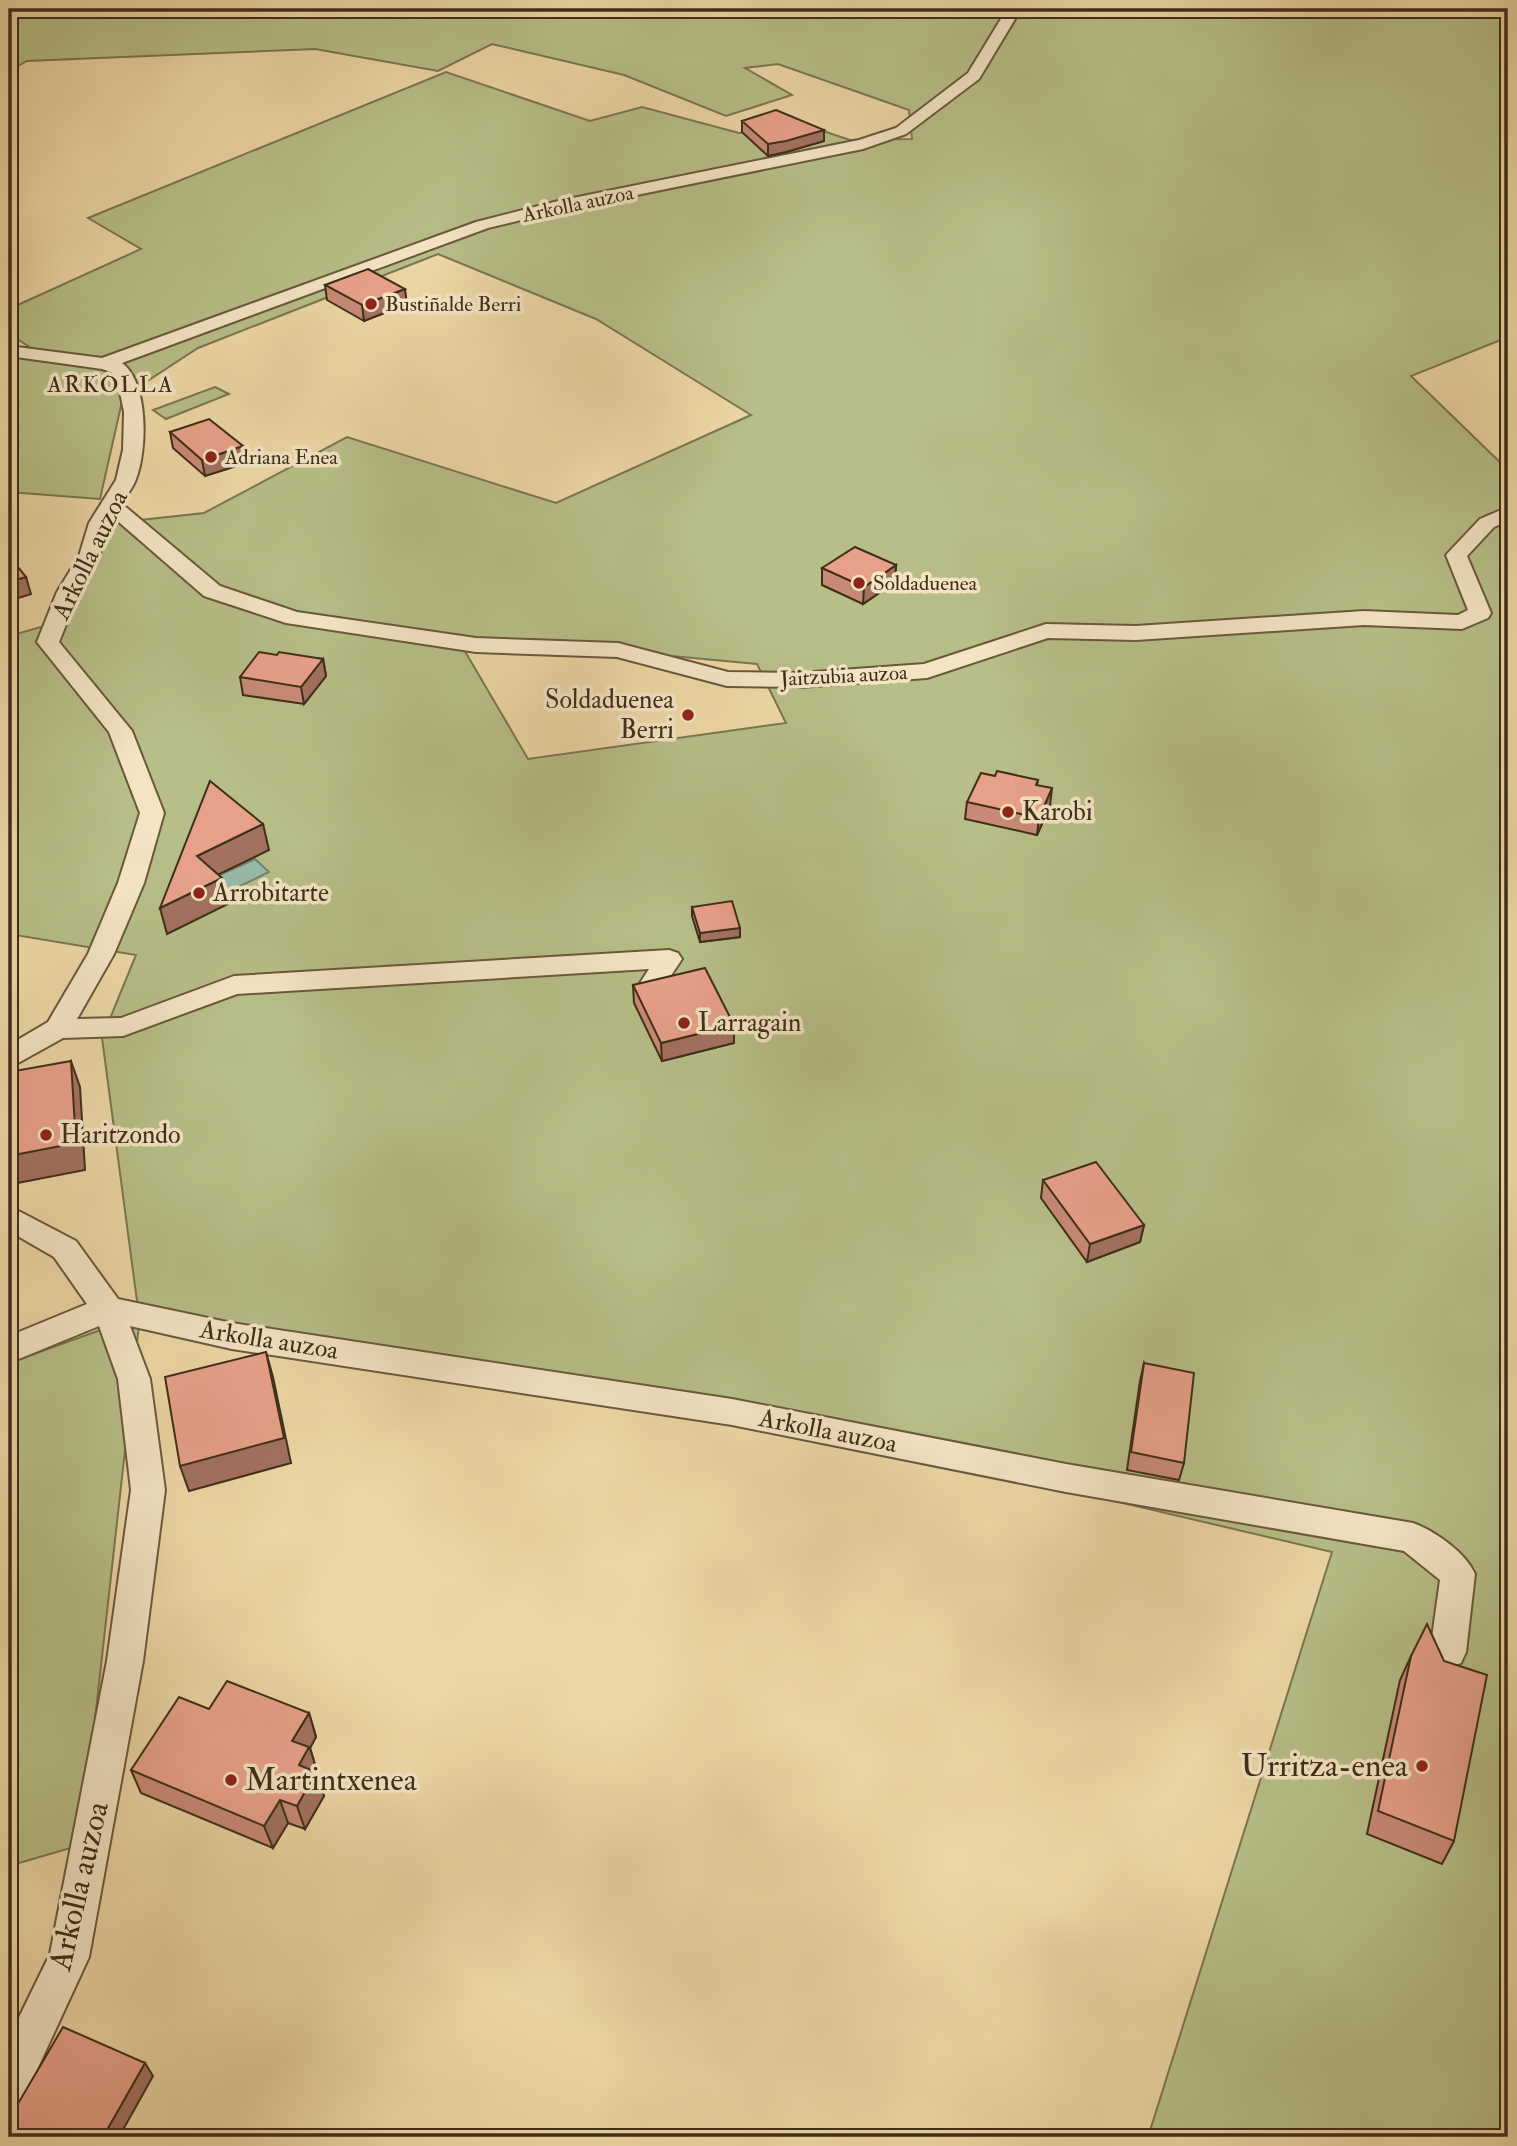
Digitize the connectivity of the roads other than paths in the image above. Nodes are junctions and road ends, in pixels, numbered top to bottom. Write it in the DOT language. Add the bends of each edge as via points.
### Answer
graph roads {
  1 [pos="1014,9"];
  2 [pos="9,352"];
  3 [pos="104,364"];
  4 [pos="110,504"];
  5 [pos="1508,513"];
  6 [pos="651,986"];
  7 [pos="58,1029"];
  8 [pos="9,1058"];
  9 [pos="9,1217"];
  10 [pos="108,1309"];
  11 [pos="9,1350"];
  12 [pos="1448,1652"];
  13 [pos="9,2083"];
  1 -- 3 [label="street, Arkolla auzoa" via="974,76 901,131 863,144 482,225"];
  2 -- 3 [label="street, Arkolla auzoa"];
  3 -- 4 [label="street, Arkolla auzoa" via="118,368 126,377 134,412 126,480"];
  4 -- 5 [label="street, Jaitzubia auzoa" via="212,591 294,618 475,645 618,650 727,679 800,680 927,671 1046,631 1136,633 1364,618 1462,622 1480,613 1456,555 1487,523"];
  4 -- 7 [label="street, Arkolla auzoa" via="48,642 120,731 152,813 131,883 106,942"];
  6 -- 7 [label="street" via="669,959 234,985 123,1027"];
  7 -- 8 [label="street"];
  9 -- 10 [label="street, Arkolla auzoa" via="65,1249"];
  10 -- 11 [label="street"];
  10 -- 12 [label="street, Arkolla auzoa" via="232,1336 732,1412 1066,1478 1413,1538 1458,1574"];
  10 -- 13 [label="street, Arkolla auzoa" via="134,1378 148,1490 125,1661 69,1957"];
}
